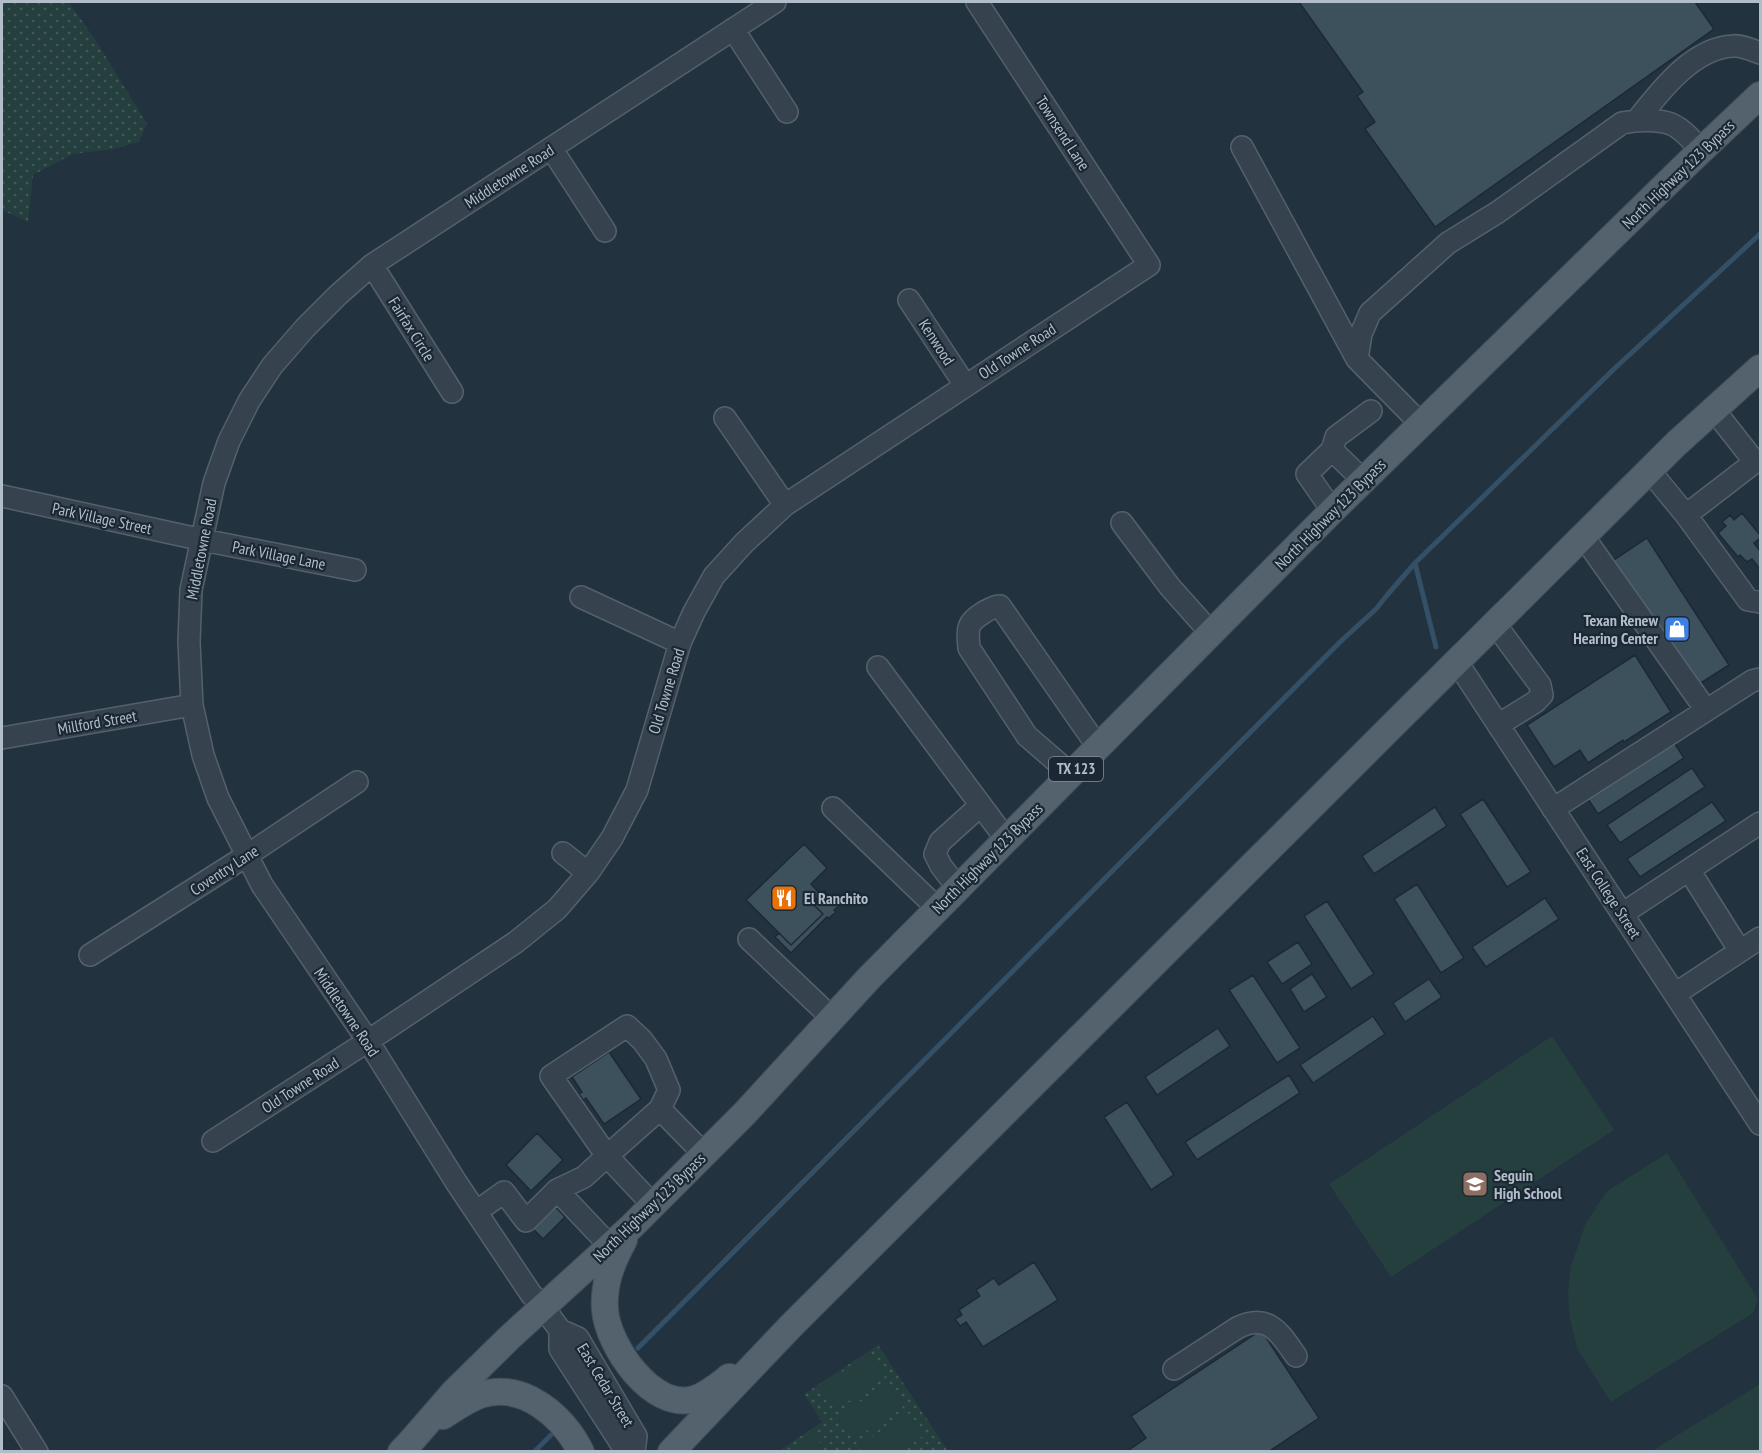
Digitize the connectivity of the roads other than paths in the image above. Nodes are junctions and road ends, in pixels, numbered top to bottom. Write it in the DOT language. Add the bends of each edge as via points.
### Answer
graph roads {
  1 [pos="775,2"];
  2 [pos="977,2"];
  3 [pos="733,29"];
  4 [pos="1761,53"];
  5 [pos="1761,95"];
  6 [pos="1761,107"];
  7 [pos="787,112"];
  8 [pos="1638,119"];
  9 [pos="1728,126"];
  10 [pos="1242,147"];
  11 [pos="551,148"];
  12 [pos="1701,151"];
  13 [pos="605,231"];
  14 [pos="1149,265"];
  15 [pos="372,266"];
  16 [pos="909,300"];
  17 [pos="1357,359"];
  18 [pos="1758,376"];
  19 [pos="965,385"];
  20 [pos="452,392"];
  21 [pos="1714,410"];
  22 [pos="1371,411"];
  23 [pos="725,418"];
  24 [pos="1420,423"];
  25 [pos="1332,450"];
  26 [pos="1649,470"];
  27 [pos="1363,480"];
  28 [pos="2,496"];
  29 [pos="784,505"];
  30 [pos="1334,509"];
  31 [pos="1686,515"];
  32 [pos="1122,523"];
  33 [pos="1583,536"];
  34 [pos="203,540"];
  35 [pos="355,570"];
  36 [pos="581,597"];
  37 [pos="1761,602"];
  38 [pos="1495,624"];
  39 [pos="1211,633"];
  40 [pos="680,643"];
  41 [pos="1457,662"];
  42 [pos="878,667"];
  43 [pos="1761,679"];
  44 [pos="192,705"];
  45 [pos="1706,710"];
  46 [pos="1498,725"];
  47 [pos="2,738"];
  48 [pos="1098,747"];
  49 [pos="1071,774"];
  50 [pos="357,782"];
  51 [pos="981,805"];
  52 [pos="833,808"];
  53 [pos="1553,809"];
  54 [pos="1761,823"];
  55 [pos="1006,839"];
  56 [pos="563,853"];
  57 [pos="246,856"];
  58 [pos="1689,870"];
  59 [pos="588,873"];
  60 [pos="958,888"];
  61 [pos="938,908"];
  62 [pos="1622,914"];
  63 [pos="1761,938"];
  64 [pos="749,939"];
  65 [pos="1740,951"];
  66 [pos="90,955"];
  67 [pos="1675,994"];
  68 [pos="832,1018"];
  69 [pos="368,1041"];
  70 [pos="660,1109"];
  71 [pos="1761,1124"];
  72 [pos="213,1141"];
  73 [pos="704,1154"];
  74 [pos="607,1156"];
  75 [pos="557,1190"];
  76 [pos="653,1204"];
  77 [pos="476,1212"];
  78 [pos="632,1226"];
  79 [pos="610,1246"];
  80 [pos="543,1307"];
  81 [pos="790,1327"];
  82 [pos="1296,1356"];
  83 [pos="1174,1369"];
  84 [pos="2,1396"];
  85 [pos="407,1445"];
  86 [pos="37,1452"];
  87 [pos="581,1452"];
  88 [pos="634,1452"];
  89 [pos="671,1452"];
  1 -- 3 [label="street, Middletowne Road"];
  2 -- 14 [label="street, Townsend Lane"];
  3 -- 7 [label="street"];
  3 -- 11 [label="street, Middletowne Road"];
  4 -- 8 [label="street" via="1736,45 1717,48 1666,84"];
  5 -- 9 [label="main road, North Highway 123 Bypass / TX 123"];
  6 -- 9 [label="main road"];
  8 -- 12 [label="street" via="1671,124"];
  8 -- 17 [label="street" via="1622,123 1448,243 1370,313"];
  9 -- 12 [label="main road, North Highway 123 Bypass / TX 123"];
  10 -- 17 [label="street"];
  11 -- 13 [label="street"];
  11 -- 15 [label="street, Middletowne Road"];
  12 -- 24 [label="main road, North Highway 123 Bypass / TX 123"];
  14 -- 19 [label="street, Old Towne Road"];
  15 -- 20 [label="street, Fairfax Circle"];
  15 -- 34 [label="street, Middletowne Road" via="305,328 249,401 214,483"];
  16 -- 19 [label="street, Kenwood"];
  17 -- 24 [label="street"];
  18 -- 21 [label="main road"];
  19 -- 29 [label="street, Old Towne Road"];
  21 -- 26 [label="main road"];
  21 -- 31 [label="street" via="1755,462"];
  22 -- 25 [label="street" via="1336,437"];
  23 -- 29 [label="street"];
  24 -- 27 [label="main road, North Highway 123 Bypass / TX 123"];
  25 -- 27 [label="street"];
  25 -- 30 [label="street" via="1307,474"];
  26 -- 31 [label="street"];
  26 -- 33 [label="main road"];
  27 -- 30 [label="main road, North Highway 123 Bypass / TX 123"];
  28 -- 34 [label="street, Park Village Street"];
  29 -- 40 [label="street, Old Towne Road" via="714,576"];
  30 -- 39 [label="main road, North Highway 123 Bypass / TX 123"];
  31 -- 37 [label="street" via="1748,600"];
  32 -- 39 [label="street"];
  33 -- 38 [label="main road"];
  33 -- 45 [label="street"];
  34 -- 35 [label="street, Park Village Lane"];
  34 -- 44 [label="street, Middletowne Road" via="191,590"];
  36 -- 40 [label="street"];
  38 -- 41 [label="main road"];
  38 -- 46 [label="street" via="1540,685 1542,695"];
  39 -- 48 [label="main road, North Highway 123 Bypass / TX 123"];
  40 -- 59 [label="street, Old Towne Road" via="637,790"];
  41 -- 46 [label="street, East College Street"];
  41 -- 81 [label="main road"];
  42 -- 51 [label="street"];
  43 -- 45 [label="street"];
  44 -- 47 [label="street, Millford Street"];
  44 -- 57 [label="street, Middletowne Road" via="214,787"];
  45 -- 53 [label="street"];
  46 -- 53 [label="street, East College Street"];
  48 -- 49 [label="main road, North Highway 123 Bypass / TX 123"];
  48 -- 49 [label="street" via="1000,606 972,620 969,648 1027,736"];
  49 -- 55 [label="main road, North Highway 123 Bypass / TX 123"];
  50 -- 57 [label="street, Coventry Lane"];
  51 -- 55 [label="street"];
  51 -- 60 [label="street" via="940,842 935,854"];
  52 -- 61 [label="street"];
  53 -- 62 [label="street, East College Street"];
  54 -- 58 [label="street"];
  55 -- 60 [label="main road, North Highway 123 Bypass / TX 123"];
  56 -- 59 [label="street"];
  57 -- 66 [label="street, Coventry Lane"];
  57 -- 69 [label="street, Middletowne Road"];
  58 -- 62 [label="street"];
  58 -- 65 [label="street"];
  59 -- 69 [label="street, Old Towne Road" via="557,909 516,942"];
  60 -- 61 [label="main road, North Highway 123 Bypass / TX 123"];
  61 -- 68 [label="main road, North Highway 123 Bypass / TX 123"];
  62 -- 67 [label="street, East College Street"];
  63 -- 65 [label="street"];
  64 -- 68 [label="street"];
  65 -- 67 [label="street"];
  67 -- 71 [label="street, East College Street"];
  68 -- 73 [label="main road, North Highway 123 Bypass / TX 123"];
  69 -- 72 [label="street, Old Towne Road"];
  69 -- 77 [label="street, Middletowne Road"];
  70 -- 73 [label="street"];
  70 -- 74 [label="street"];
  70 -- 74 [label="street" via="669,1090 656,1059 627,1026 551,1076"];
  73 -- 76 [label="main road, North Highway 123 Bypass / TX 123"];
  74 -- 75 [label="street" via="584,1177"];
  74 -- 76 [label="street"];
  75 -- 77 [label="street" via="526,1221 504,1192"];
  75 -- 79 [label="street"];
  76 -- 78 [label="main road, North Highway 123 Bypass / TX 123"];
  77 -- 80 [label="street, Middletowne Road"];
  78 -- 79 [label="main road, North Highway 123 Bypass / TX 123"];
  78 -- 81 [label="main road" via="609,1271 605,1312 613,1339 625,1359 656,1392 674,1399 693,1399 713,1389"];
  79 -- 80 [label="main road, North Highway 123 Bypass / TX 123"];
  80 -- 85 [label="main road, North Highway 123 Bypass / TX 123" via="454,1392"];
  80 -- 88 [label="street, East Cedar Street" via="560,1330 560,1349 622,1445"];
  81 -- 89 [label="main road"];
  82 -- 83 [label="street" via="1273,1327 1248,1322"];
  84 -- 86 [label="street"];
  85 -- 87 [label="main road" via="458,1406 494,1393 518,1395 538,1403 573,1436"];
}
